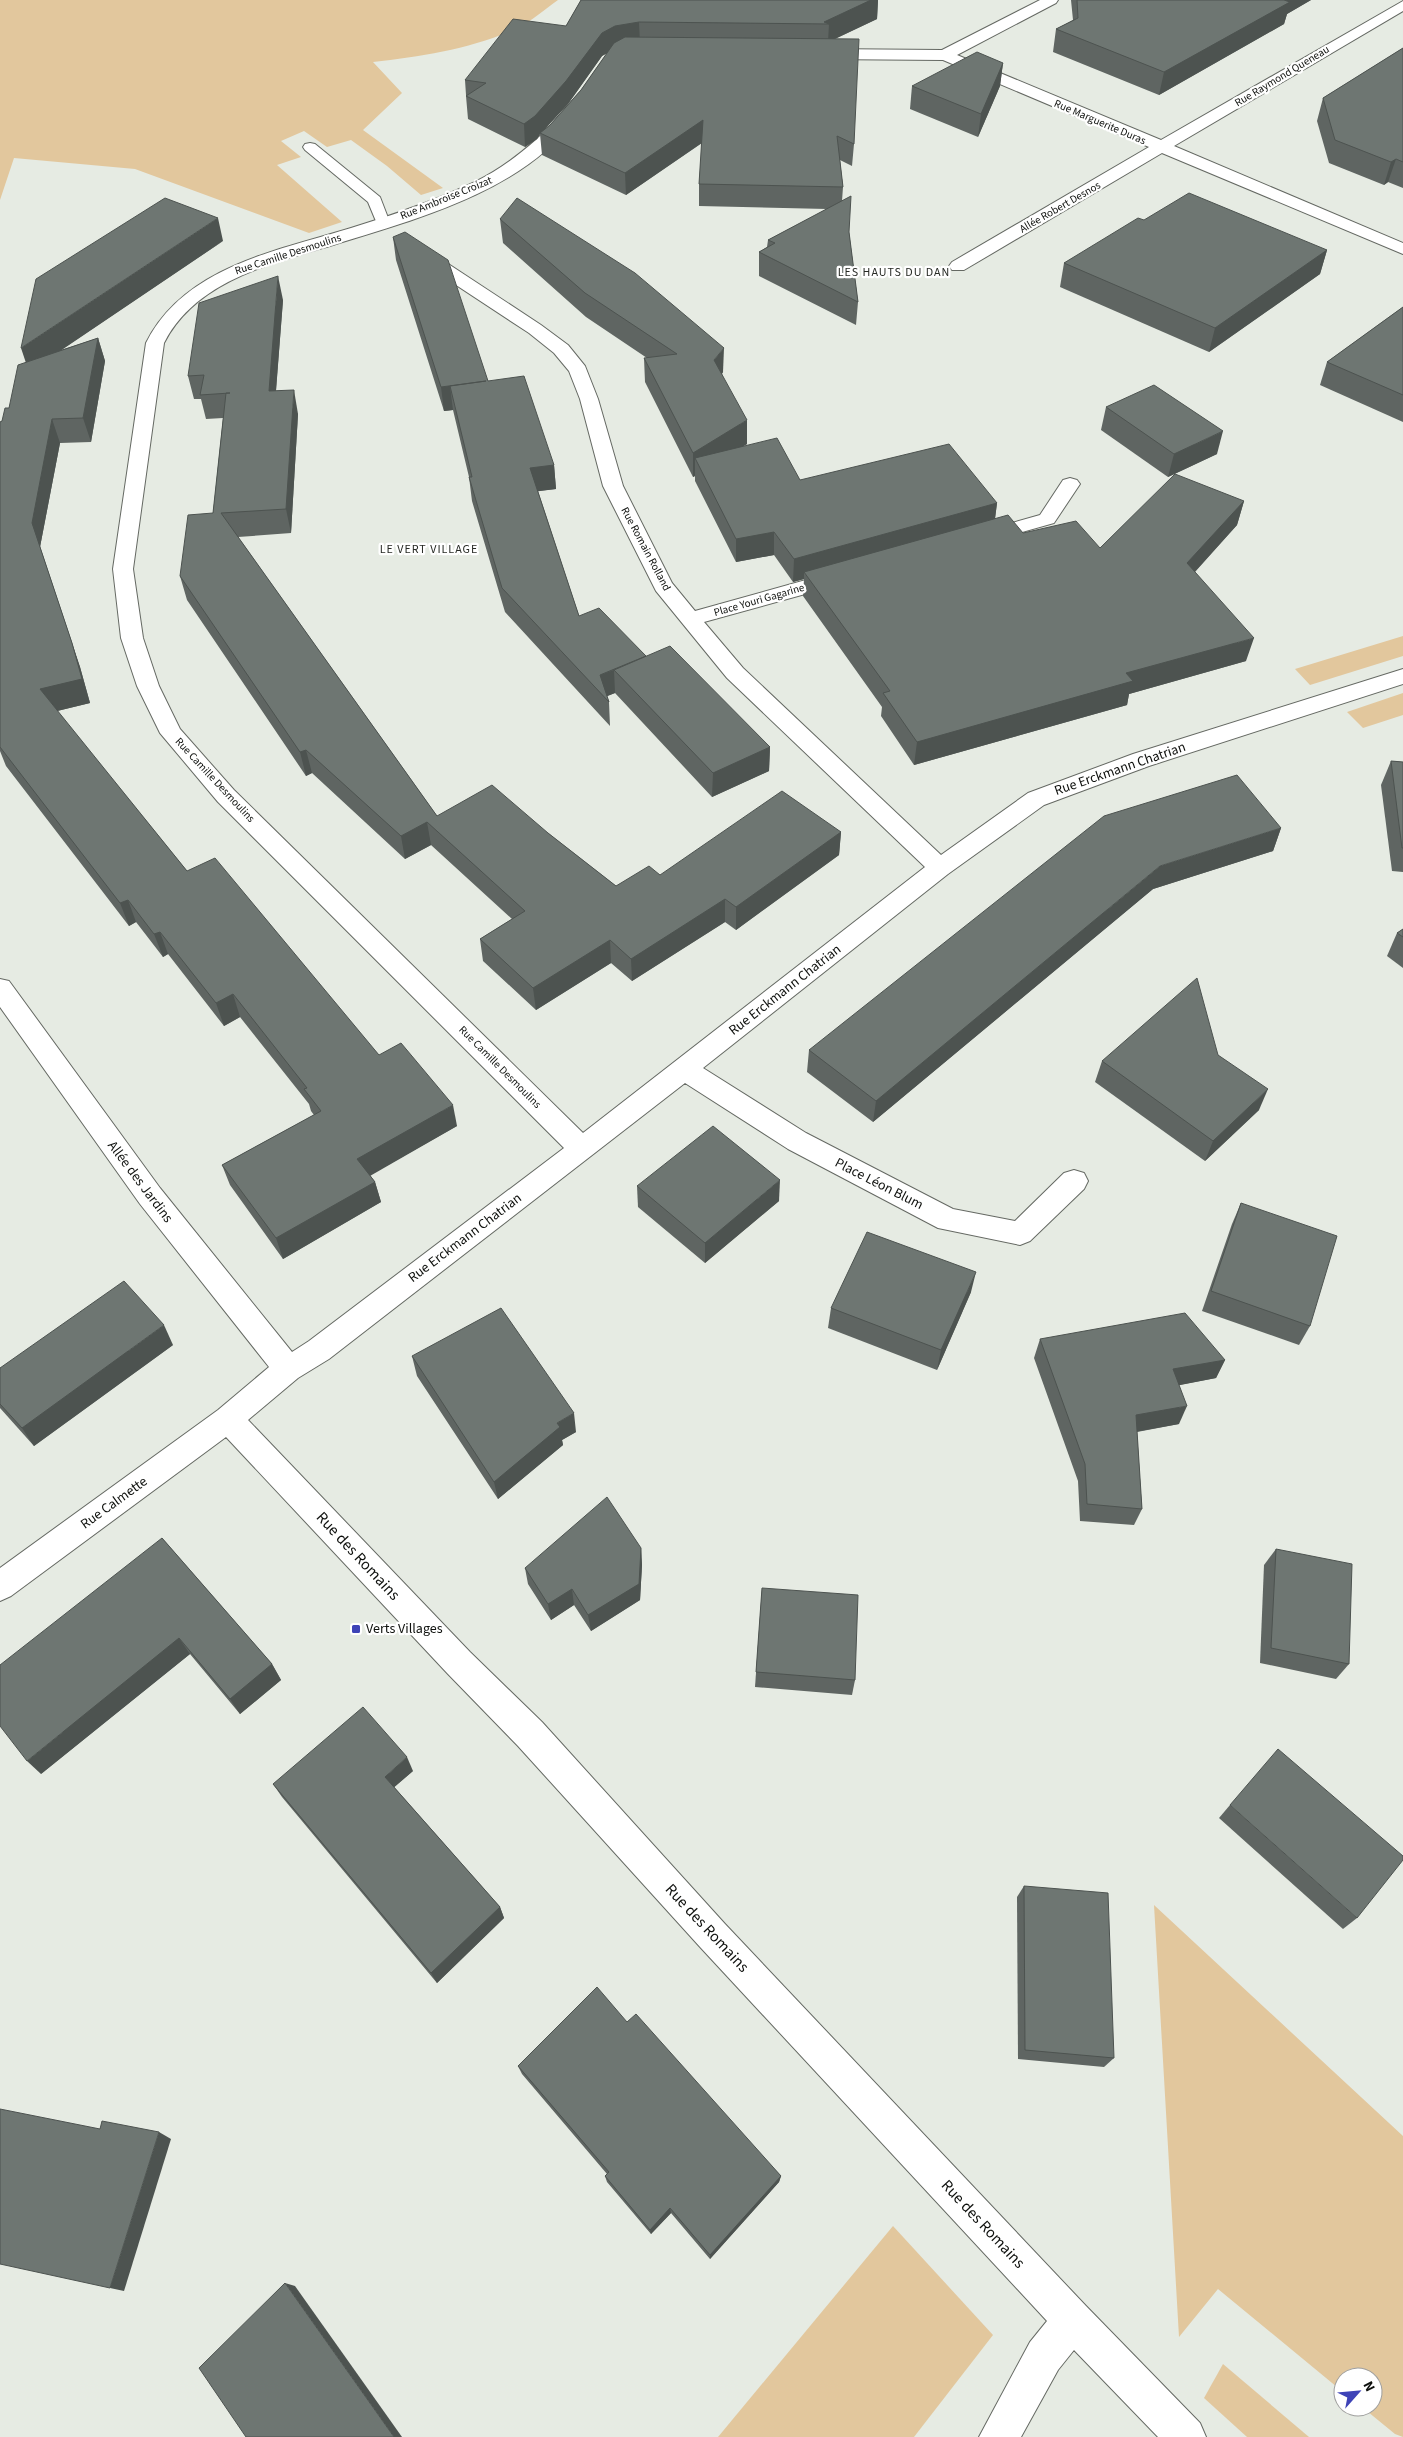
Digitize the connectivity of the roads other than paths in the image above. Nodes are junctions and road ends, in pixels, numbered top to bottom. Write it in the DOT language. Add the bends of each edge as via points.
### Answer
graph roads {
  1 [pos="1051,0"];
  2 [pos="1403,5"];
  3 [pos="805,54"];
  4 [pos="945,55"];
  5 [pos="575,108"];
  6 [pos="310,147"];
  7 [pos="1161,148"];
  8 [pos="383,223"];
  9 [pos="1403,249"];
  10 [pos="958,266"];
  11 [pos="1070,484"];
  12 [pos="963,543"];
  13 [pos="860,572"];
  14 [pos="690,619"];
  15 [pos="1403,676"];
  16 [pos="940,868"];
  17 [pos="0,988"];
  18 [pos="684,1069"];
  19 [pos="582,1148"];
  20 [pos="1074,1181"];
  21 [pos="288,1369"];
  22 [pos="228,1419"];
  23 [pos="0,1586"];
  24 [pos="1072,2320"];
  25 [pos="999,2437"];
  26 [pos="1186,2437"];
  1 -- 4 [label="street"];
  2 -- 7 [label="street, Rue Raymond Queneau"];
  3 -- 4 [label="street, Rue Marguerite Duras"];
  4 -- 7 [label="street, Rue Marguerite Duras"];
  5 -- 8 [label="street, Rue Ambroise Croizat" via="544,144 504,173 458,195"];
  6 -- 8 [label="lane" via="375,200"];
  7 -- 9 [label="street, Rue Marguerite Duras"];
  7 -- 10 [label="street, Allée Robert Desnos"];
  8 -- 14 [label="street, Rue Romain Rolland" via="417,251 535,329 561,349 578,370 613,486 663,586"];
  8 -- 19 [label="street, Rue Camille Desmoulins" via="231,273 185,303 167,321 155,343 123,569 132,638 148,686 171,733 226,796"];
  11 -- 12 [label="street" via="1047,519"];
  13 -- 14 [label="street, Place Youri Gagarine"];
  14 -- 16 [label="street, Rue Romain Rolland" via="735,673"];
  15 -- 16 [label="street, Rue Erckmann Chatrian" via="1132,763 1036,799"];
  16 -- 18 [label="street, Rue Erckmann Chatrian"];
  17 -- 21 [label="street, Allée des Jardins" via="150,1196"];
  18 -- 19 [label="street, Rue Erckmann Chatrian"];
  18 -- 20 [label="street, Place Léon Blum" via="797,1141 948,1220 1020,1233"];
  19 -- 21 [label="street, Rue Erckmann Chatrian" via="318,1350"];
  21 -- 22 [label="street, Rue Erckmann Chatrian"];
  22 -- 23 [label="street, Rue Calmette"];
  22 -- 24 [label="street, Rue des Romains" via="530,1734"];
  24 -- 25 [label="street" via="1044,2356"];
  24 -- 26 [label="street, Rue des Romains"];
}
